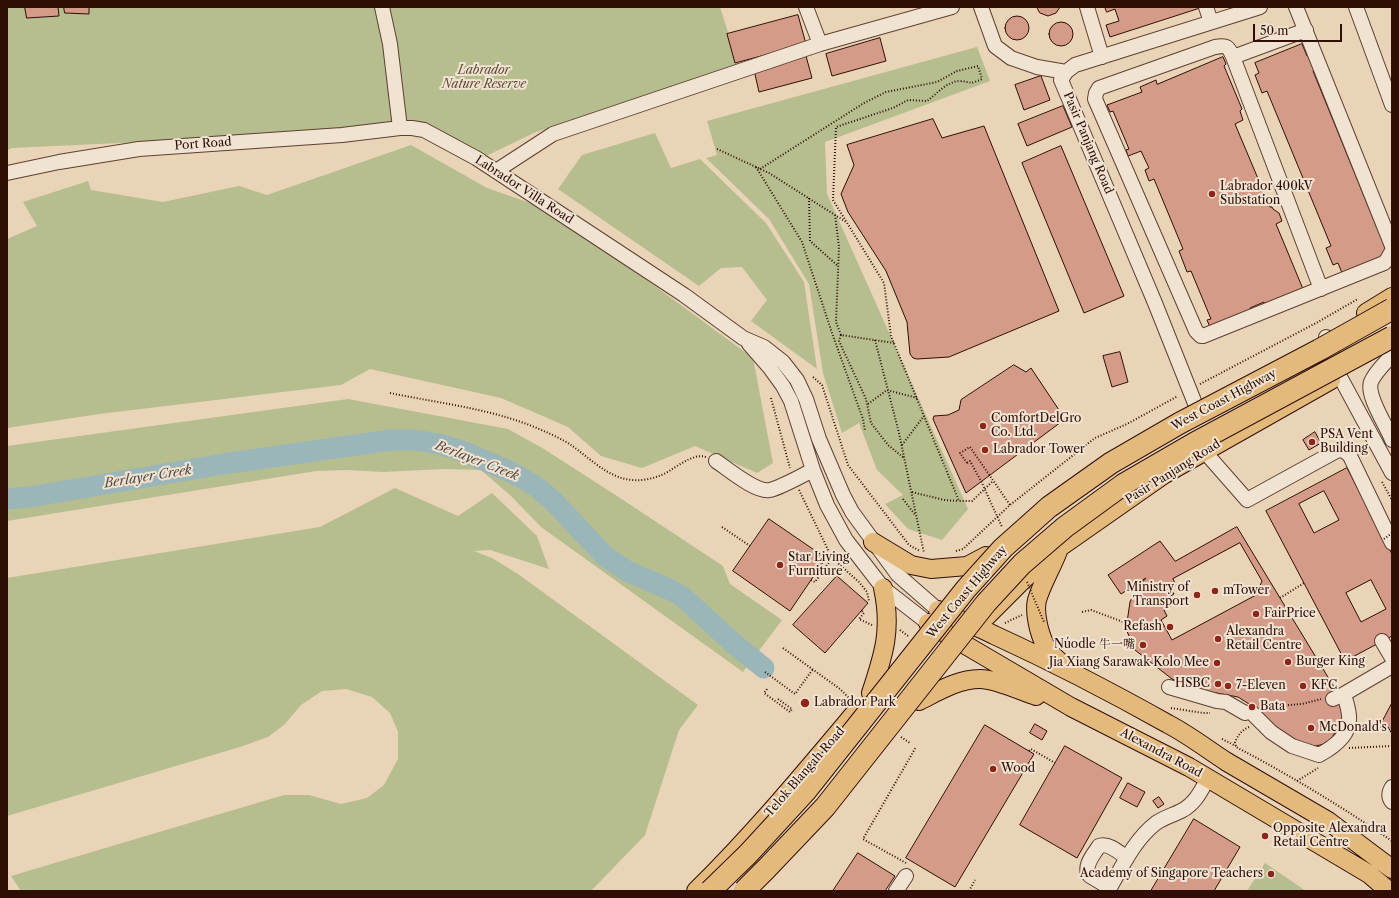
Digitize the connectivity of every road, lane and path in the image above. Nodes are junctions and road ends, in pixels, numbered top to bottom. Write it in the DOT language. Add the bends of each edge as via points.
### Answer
graph roads {
  1 [pos="382,7"];
  2 [pos="806,7"];
  3 [pos="952,7"];
  4 [pos="981,7"];
  5 [pos="1087,7"];
  6 [pos="1206,7"];
  7 [pos="1260,7"];
  8 [pos="1296,7"];
  9 [pos="1356,7"];
  10 [pos="1211,22"];
  11 [pos="1306,30"];
  12 [pos="820,44"];
  13 [pos="1102,57"];
  14 [pos="1233,57"];
  15 [pos="1064,76"];
  16 [pos="1392,106"];
  17 [pos="400,128"];
  18 [pos="717,149"];
  19 [pos="756,167"];
  20 [pos="760,169"];
  21 [pos="496,171"];
  22 [pos="7,173"];
  23 [pos="809,198"];
  24 [pos="835,215"];
  25 [pos="847,223"];
  26 [pos="1392,246"];
  27 [pos="1392,251"];
  28 [pos="838,266"];
  29 [pos="1321,289"];
  30 [pos="1364,295"];
  31 [pos="1392,297"];
  32 [pos="1392,309"];
  33 [pos="841,335"];
  34 [pos="1326,336"];
  35 [pos="1392,337"];
  36 [pos="744,338"];
  37 [pos="875,340"];
  38 [pos="894,342"];
  39 [pos="1392,346"];
  40 [pos="1392,355"];
  41 [pos="1339,375"];
  42 [pos="813,377"];
  43 [pos="887,390"];
  44 [pos="390,393"];
  45 [pos="917,398"];
  46 [pos="1193,398"];
  47 [pos="867,404"];
  48 [pos="924,416"];
  49 [pos="865,432"];
  50 [pos="1392,440"];
  51 [pos="902,445"];
  52 [pos="1204,451"];
  53 [pos="826,456"];
  54 [pos="905,459"];
  55 [pos="716,461"];
  56 [pos="967,463"];
  57 [pos="812,468"];
  58 [pos="1392,473"];
  59 [pos="993,481"];
  60 [pos="912,492"];
  61 [pos="903,499"];
  62 [pos="959,501"];
  63 [pos="1010,505"];
  64 [pos="1041,506"];
  65 [pos="917,517"];
  66 [pos="722,527"];
  67 [pos="1085,529"];
  68 [pos="1392,533"];
  69 [pos="1388,541"];
  70 [pos="873,542"];
  71 [pos="750,546"];
  72 [pos="1060,547"];
  73 [pos="952,552"];
  74 [pos="986,556"];
  75 [pos="832,558"];
  76 [pos="812,580"];
  77 [pos="1304,583"];
  78 [pos="884,588"];
  79 [pos="1280,598"];
  80 [pos="862,611"];
  81 [pos="1082,612"];
  82 [pos="1024,614"];
  83 [pos="933,617"];
  84 [pos="1005,623"];
  85 [pos="1126,623"];
  86 [pos="870,626"];
  87 [pos="976,627"];
  88 [pos="1382,641"];
  89 [pos="963,644"];
  90 [pos="783,648"];
  91 [pos="1392,658"];
  92 [pos="1392,666"];
  93 [pos="813,669"];
  94 [pos="1069,671"];
  95 [pos="765,672"];
  96 [pos="1169,688"];
  97 [pos="767,689"];
  98 [pos="871,693"];
  99 [pos="778,699"];
  100 [pos="919,701"];
  101 [pos="860,707"];
  102 [pos="1071,708"];
  103 [pos="1251,714"];
  104 [pos="916,747"];
  105 [pos="1029,751"];
  106 [pos="1055,763"];
  107 [pos="1208,778"];
  108 [pos="1392,787"];
  109 [pos="1392,802"];
  110 [pos="1392,841"];
  111 [pos="1127,858"];
  112 [pos="725,863"];
  113 [pos="1392,869"];
  114 [pos="906,870"];
  115 [pos="975,880"];
  116 [pos="1109,889"];
  117 [pos="696,891"];
  118 [pos="710,891"];
  119 [pos="745,891"];
  120 [pos="758,891"];
  121 [pos="896,891"];
  122 [pos="969,891"];
  123 [pos="1389,891"];
  1 -- 17 [label="street" via="390,44"];
  2 -- 12 [label="street"];
  3 -- 12 [label="street"];
  4 -- 15 [label="street" via="995,46 1011,58"];
  5 -- 13 [label="street"];
  6 -- 10 [label="street"];
  7 -- 10 [label="street"];
  8 -- 11 [label="street"];
  9 -- 16 [label="street"];
  10 -- 13 [label="street"];
  11 -- 14 [label="street"];
  11 -- 26 [label="street"];
  12 -- 21 [label="street" via="553,134"];
  13 -- 15 [label="street" via="1076,65"];
  14 -- 29 [label="street"];
  14 -- 29 [label="street" via="1227,47 1215,47 1104,85 1099,88 1095,99 1198,335 1203,336"];
  15 -- 46 [label="street, Pasir Panjang Road"];
  17 -- 21 [label="street, Labrador Villa Road" via="424,130"];
  17 -- 22 [label="street, Port Road" via="342,135 140,149"];
  18 -- 19 [label="path"];
  19 -- 20 [label="path"];
  19 -- 49 [label="path" via="802,242 863,418"];
  20 -- 23 [label="path" via="769,172"];
  20 -- 25 [label="path" via="864,103 886,92 937,82 957,71 978,66 982,79 972,84 959,81 948,84 927,102 908,100 836,127 834,200"];
  21 -- 36 [label="street, Labrador Villa Road" via="684,295"];
  23 -- 24 [label="path"];
  23 -- 28 [label="path" via="810,241"];
  24 -- 25 [label="path"];
  24 -- 28 [label="path" via="839,248"];
  25 -- 38 [label="path" via="884,283"];
  27 -- 29 [label="street" via="1384,263"];
  28 -- 33 [label="path" via="836,322"];
  30 -- 46 [label="path"];
  31 -- 34 [label="main road"];
  32 -- 118 [label="highway, West Coast Highway, bridge" via="1117,459 1049,507 1003,548 966,589 805,792"];
  33 -- 37 [label="path"];
  33 -- 47 [label="path" via="839,341"];
  34 -- 41 [label="street"];
  34 -- 46 [label="main road"];
  35 -- 119 [label="highway, West Coast Highway, bridge" via="1124,484 1060,531 1022,564 986,603 825,807"];
  36 -- 53 [label="street, Labrador Villa Road" via="764,347 783,362 798,380"];
  36 -- 57 [label="street, Labrador Villa Road" via="783,386 791,401"];
  37 -- 38 [label="path"];
  37 -- 43 [label="path"];
  38 -- 45 [label="path"];
  39 -- 41 [label="main road, Pasir Panjang Road"];
  40 -- 50 [label="street" via="1371,383 1371,393"];
  41 -- 52 [label="main road, Pasir Panjang Road" via="1324,386"];
  41 -- 58 [label="street"];
  42 -- 65 [label="path" via="822,386 848,466 909,545 924,553"];
  43 -- 45 [label="path"];
  43 -- 47 [label="path"];
  43 -- 51 [label="path"];
  44 -- 55 [label="path" via="472,408 525,423 567,443 612,474 632,480 661,476 682,463 701,456"];
  45 -- 48 [label="path"];
  46 -- 63 [label="path" via="1095,438"];
  46 -- 64 [label="main road" via="1136,441 1047,499"];
  47 -- 54 [label="path" via="871,423 888,444"];
  48 -- 51 [label="path"];
  48 -- 62 [label="path"];
  51 -- 54 [label="path"];
  52 -- 67 [label="main road, Pasir Panjang Road" via="1163,475"];
  52 -- 69 [label="street" via="1247,500 1338,450 1345,451 1350,456"];
  53 -- 57 [label="street" via="815,448 811,452"];
  53 -- 70 [label="street, Labrador Villa Road" via="852,512"];
  54 -- 60 [label="path"];
  55 -- 57 [label="street" via="749,484 769,490"];
  56 -- 59 [label="path" via="960,454 970,447"];
  57 -- 78 [label="street, Labrador Villa Road" via="846,540"];
  59 -- 62 [label="path" via="972,500"];
  59 -- 63 [label="path"];
  60 -- 62 [label="path"];
  60 -- 65 [label="path"];
  61 -- 65 [label="path"];
  63 -- 73 [label="path" via="963,549"];
  64 -- 67 [label="main road" via="1059,526"];
  64 -- 74 [label="main road"];
  66 -- 71 [label="path"];
  67 -- 72 [label="main road, Pasir Panjang Road"];
  68 -- 69 [label="path, bridge"];
  70 -- 74 [label="main road" via="912,565 931,569 967,566"];
  70 -- 83 [label="street, Labrador Villa Road"];
  72 -- 87 [label="main road, Pasir Panjang Road"];
  72 -- 94 [label="main road" via="1037,600 1036,611 1045,644"];
  74 -- 83 [label="main road"];
  75 -- 76 [label="path" via="815,582"];
  77 -- 79 [label="path"];
  78 -- 83 [label="street, Labrador Villa Road"];
  78 -- 98 [label="main road" via="888,634"];
  80 -- 86 [label="path" via="864,613 859,619"];
  81 -- 85 [label="path" via="1091,610"];
  82 -- 84 [label="path"];
  83 -- 87 [label="main road, Alexandra Road"];
  83 -- 89 [label="main road, Alexandra Road"];
  83 -- 98 [label="main road, Telok Blangah Road"];
  87 -- 89 [label="main road"];
  87 -- 94 [label="main road, Alexandra Road"];
  88 -- 91 [label="street"];
  89 -- 100 [label="main road"];
  89 -- 102 [label="main road, Alexandra Road"];
  90 -- 93 [label="path"];
  92 -- 103 [label="street" via="1339,697 1349,720 1345,732 1331,749 1319,755 1292,746"];
  93 -- 95 [label="path" via="795,694"];
  93 -- 101 [label="path"];
  94 -- 113 [label="main road, Alexandra Road" via="1201,743 1227,762 1328,821"];
  96 -- 103 [label="street" via="1226,702"];
  97 -- 99 [label="path" via="764,693 790,712 792,709"];
  98 -- 101 [label="main road, Telok Blangah Road"];
  100 -- 102 [label="main road" via="953,684 980,679"];
  100 -- 120 [label="main road" via="831,813"];
  101 -- 112 [label="main road, Telok Blangah Road"];
  102 -- 107 [label="main road, Alexandra Road"];
  103 -- 110 [label="path" via="1235,742 1236,747 1266,762"];
  104 -- 114 [label="path" via="863,839 884,850"];
  105 -- 106 [label="path" via="1031,748"];
  107 -- 111 [label="street" via="1198,798 1183,810 1157,822 1145,833"];
  107 -- 123 [label="main road, Alexandra Road" via="1369,874"];
  108 -- 109 [label="street" via="1389,796"];
  111 -- 116 [label="street"];
  111 -- 116 [label="street" via="1107,845 1099,846 1087,867 1088,873"];
  112 -- 117 [label="main road, Telok Blangah Road"];
  112 -- 119 [label="main road" via="745,882"];
  114 -- 121 [label="street"];
  115 -- 122 [label="path"];
}
